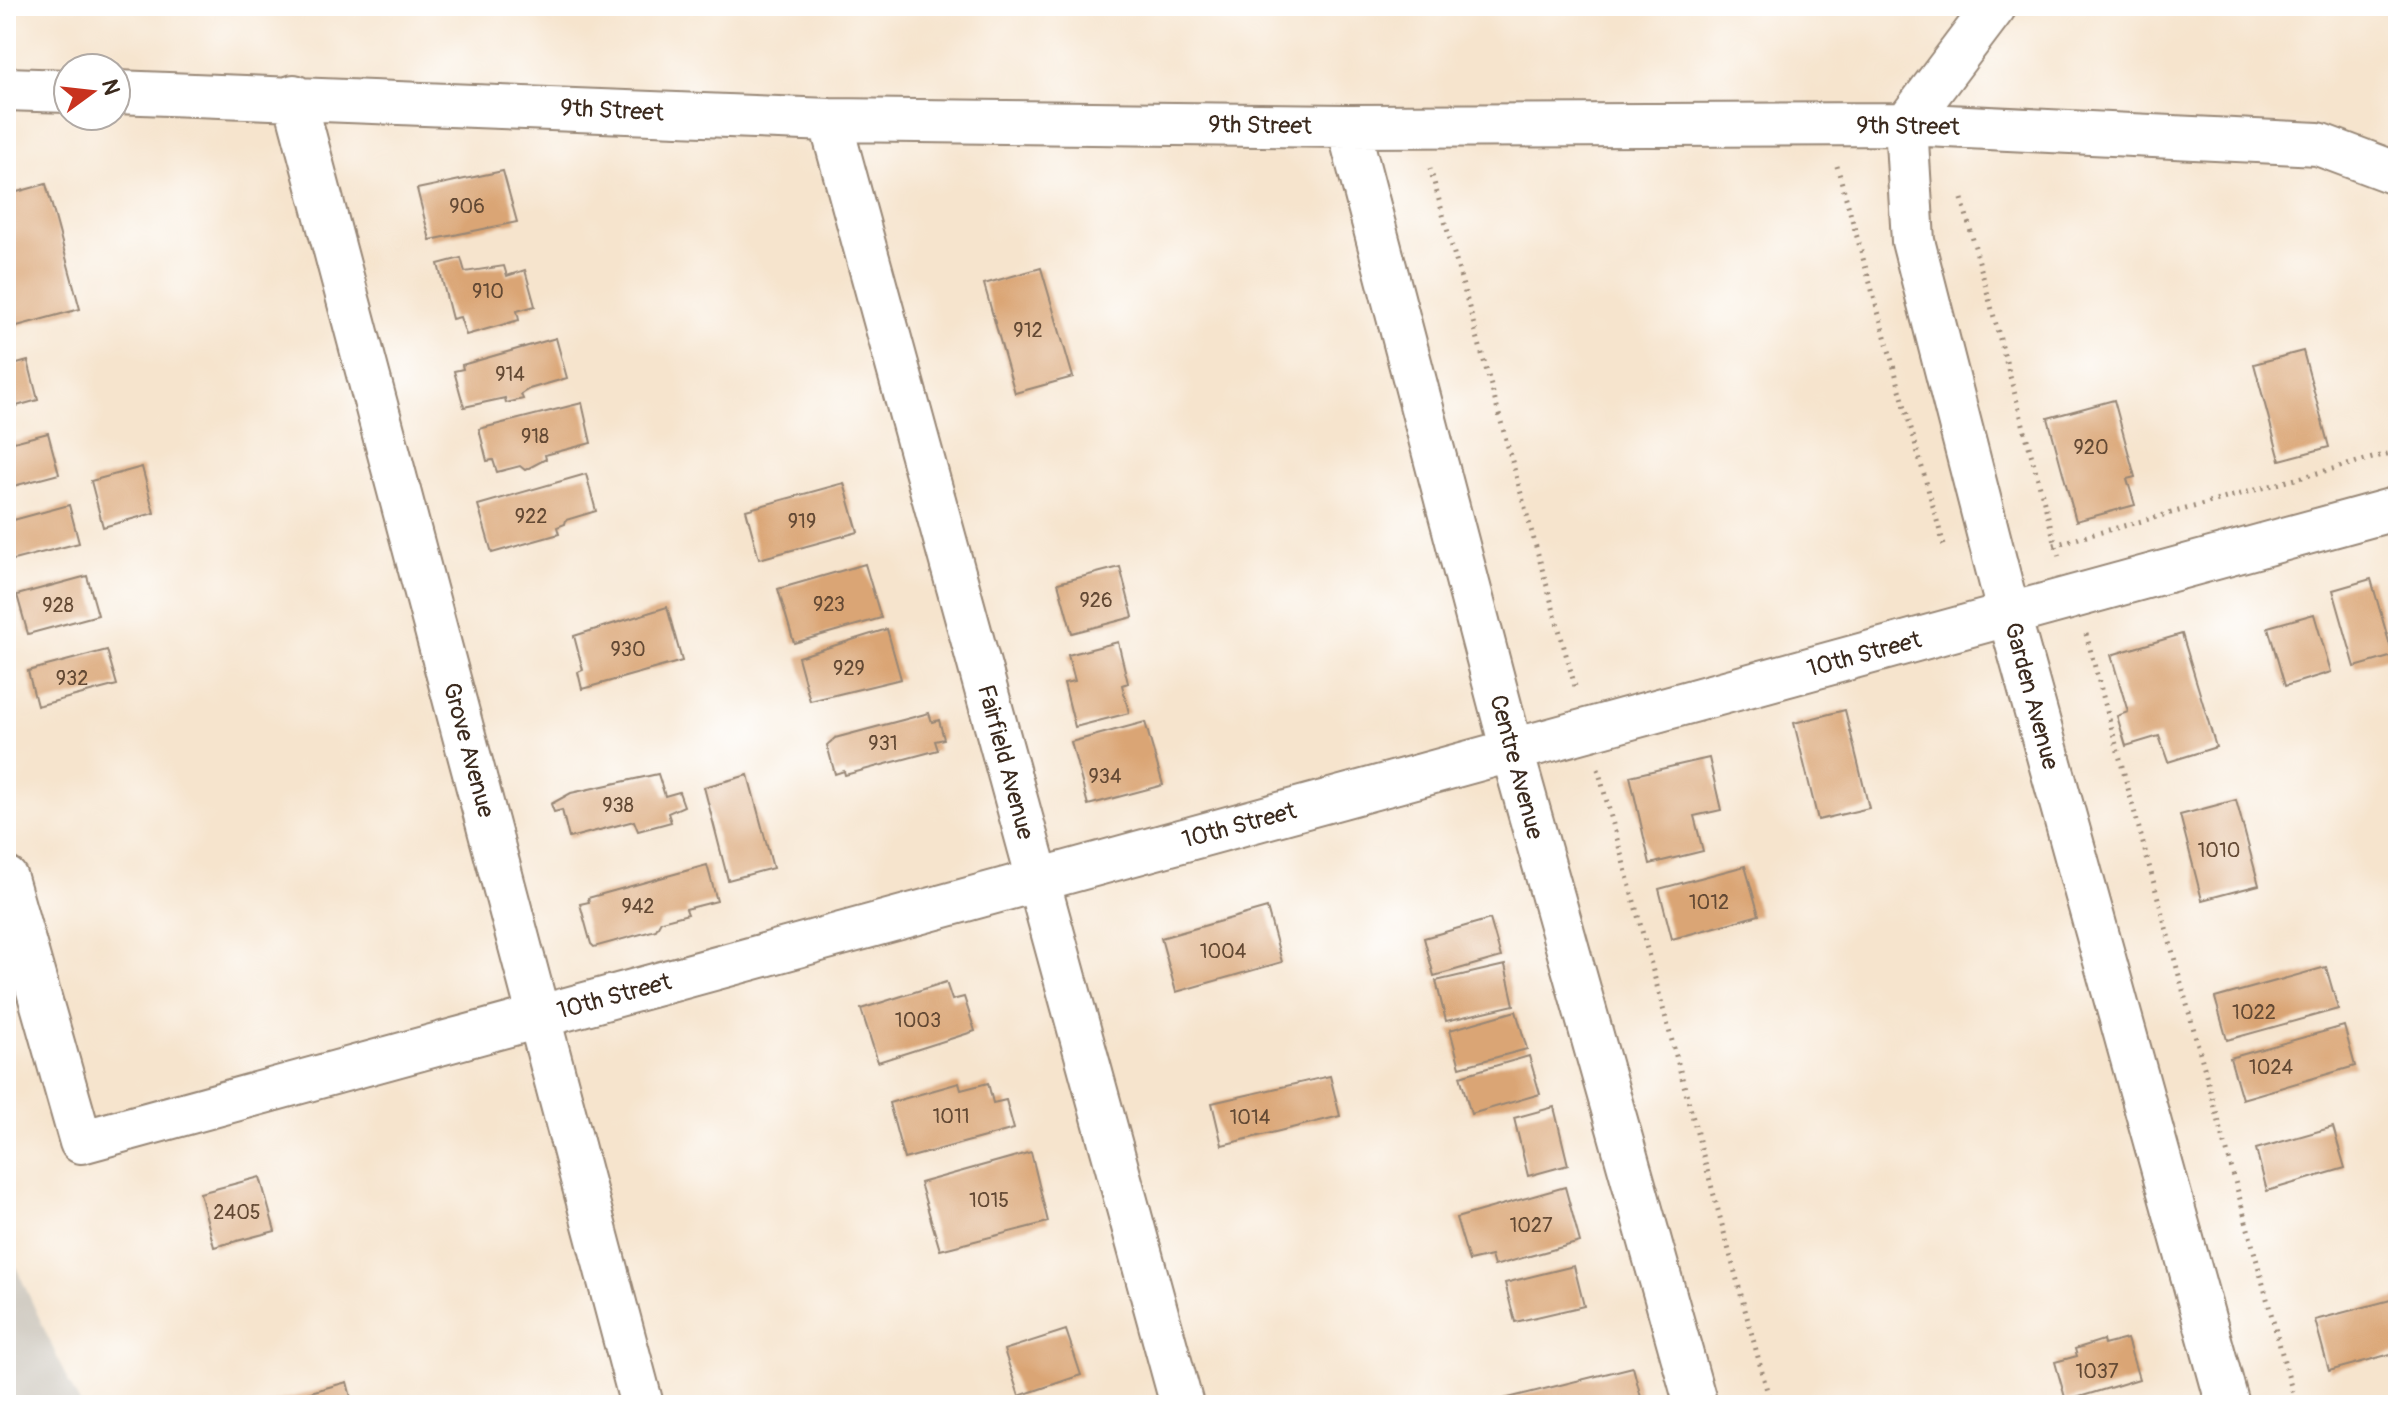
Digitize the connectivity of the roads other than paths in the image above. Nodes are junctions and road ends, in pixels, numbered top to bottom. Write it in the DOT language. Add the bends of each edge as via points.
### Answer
graph roads {
  1 [pos="1995,6"];
  2 [pos="6,89"];
  3 [pos="52,90"];
  4 [pos="132,92"];
  5 [pos="294,96"];
  6 [pos="830,120"];
  7 [pos="1906,124"];
  8 [pos="1348,126"];
  9 [pos="2398,174"];
  10 [pos="2398,508"];
  11 [pos="2009,615"];
  12 [pos="1512,751"];
  13 [pos="6,878"];
  14 [pos="1038,880"];
  15 [pos="540,1017"];
  16 [pos="642,1405"];
  17 [pos="1182,1405"];
  18 [pos="1696,1405"];
  19 [pos="2228,1405"];
  1 -- 7 [label="street"];
  2 -- 3 [label="street"];
  4 -- 5 [label="street, 9th Street"];
  5 -- 6 [label="street, 9th Street"];
  5 -- 15 [label="street, Grove Avenue"];
  6 -- 8 [label="street, 9th Street"];
  6 -- 14 [label="street, Fairfield Avenue"];
  7 -- 8 [label="street, 9th Street"];
  7 -- 9 [label="street, 9th Street" via="2318,144"];
  7 -- 11 [label="street, Garden Avenue" via="1913,241"];
  8 -- 12 [label="street, Centre Avenue"];
  10 -- 11 [label="street, 10th Street"];
  11 -- 12 [label="street, 10th Street"];
  11 -- 19 [label="street, Garden Avenue"];
  12 -- 14 [label="street, 10th Street"];
  12 -- 18 [label="street, Centre Avenue"];
  13 -- 15 [label="street, 10th Street" via="81,1142"];
  14 -- 15 [label="street, 10th Street"];
  14 -- 17 [label="street, Fairfield Avenue"];
  15 -- 16 [label="street, Grove Avenue"];
}
